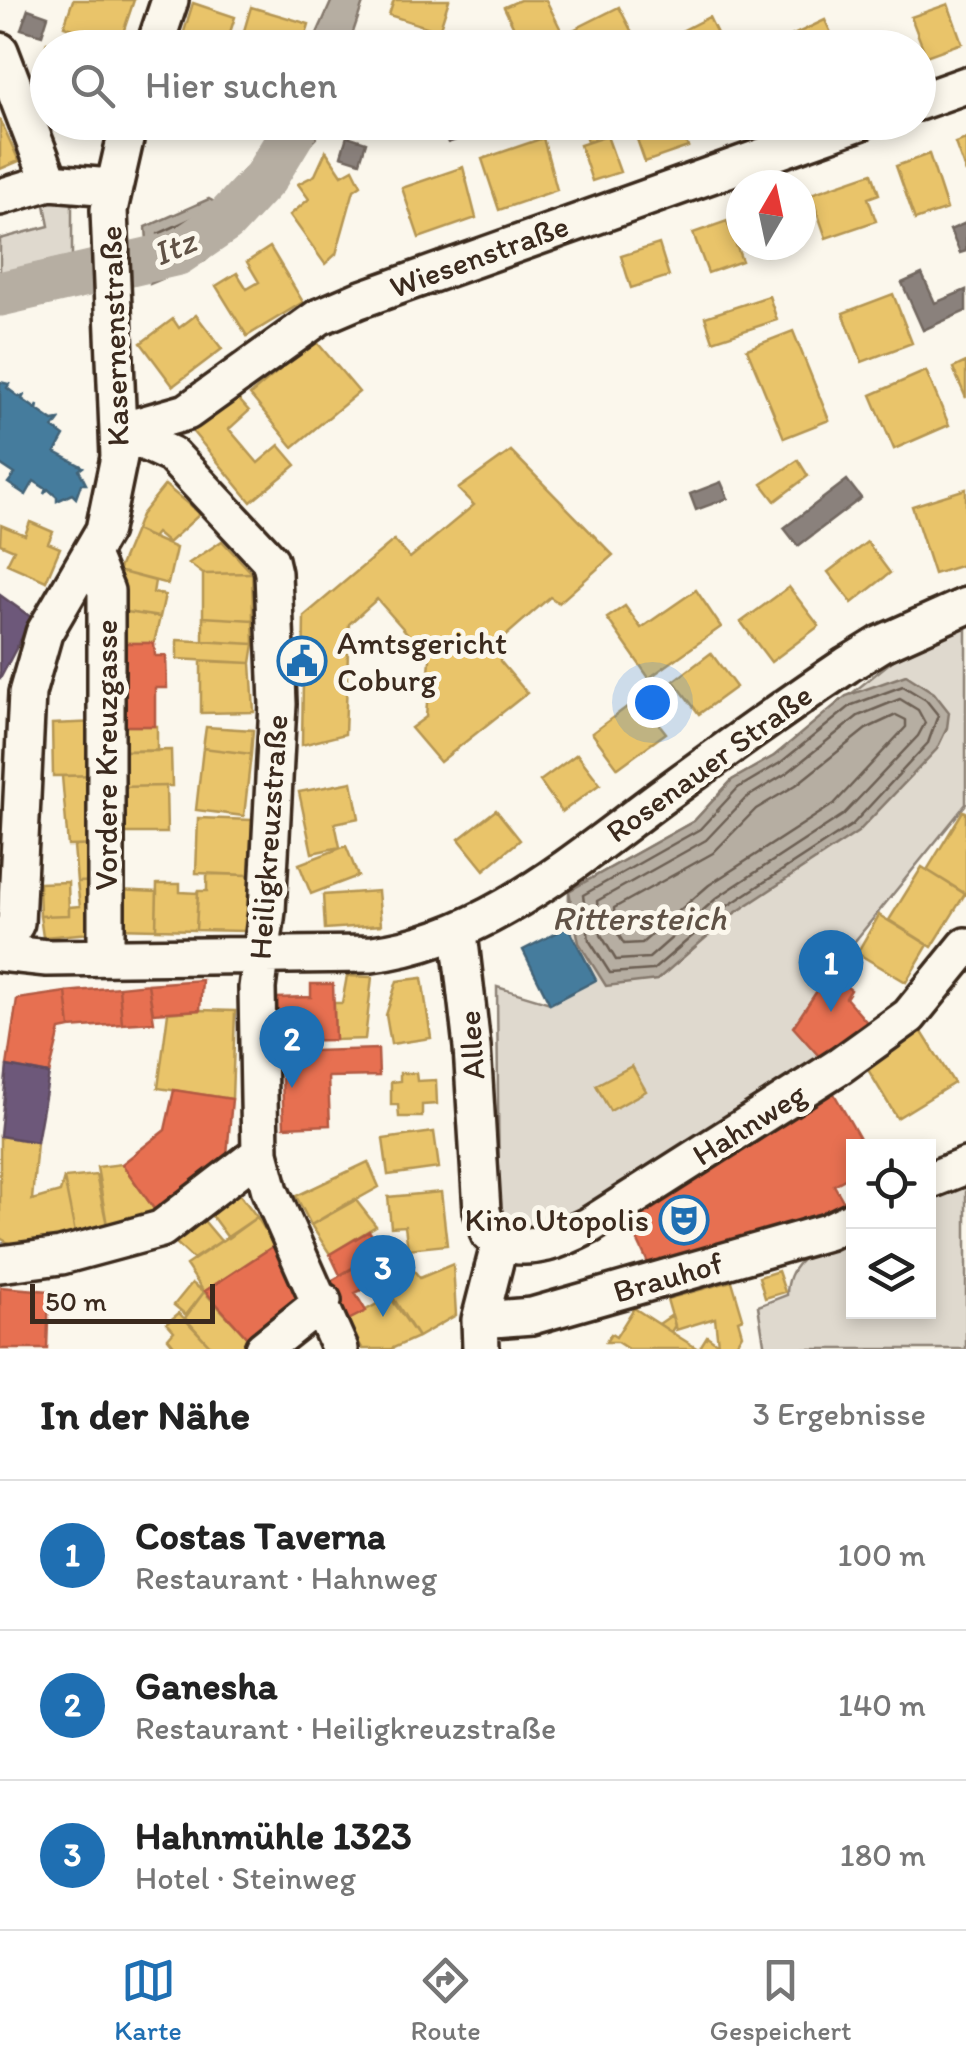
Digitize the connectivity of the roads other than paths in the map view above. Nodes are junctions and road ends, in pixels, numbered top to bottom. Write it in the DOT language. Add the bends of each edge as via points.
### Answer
graph roads {
  1 [pos="170,0"];
  2 [pos="160,30"];
  3 [pos="0,52"];
  4 [pos="966,85"];
  5 [pos="936,96"];
  6 [pos="30,130"];
  7 [pos="34,140"];
  8 [pos="124,140"];
  9 [pos="809,140"];
  10 [pos="50,182"];
  11 [pos="0,197"];
  12 [pos="110,198"];
  13 [pos="120,431"];
  14 [pos="91,555"];
  15 [pos="966,606"];
  16 [pos="459,932"];
  17 [pos="966,946"];
  18 [pos="0,951"];
  19 [pos="260,954"];
  20 [pos="106,958"];
  21 [pos="260,1153"];
  22 [pos="966,1166"];
  23 [pos="936,1178"];
  24 [pos="846,1223"];
  25 [pos="500,1242"];
  26 [pos="3,1265"];
  27 [pos="322,1302"];
  28 [pos="481,1335"];
  29 [pos="263,1349"];
  30 [pos="340,1349"];
  1 -- 2 [label="street"];
  3 -- 6 [label="street"];
  4 -- 5 [label="street"];
  7 -- 10 [label="street"];
  8 -- 12 [label="street, Kasernenstraße"];
  9 -- 13 [label="street, Wiesenstraße" via="359,300 319,318 187,412"];
  10 -- 11 [label="street"];
  10 -- 12 [label="street"];
  12 -- 13 [label="street, Kasernenstraße"];
  13 -- 14 [label="street, Kasernenstraße" via="104,530"];
  13 -- 19 [label="street, Heiligkreuzstraße" via="172,455 270,560 274,573 278,704"];
  14 -- 18 [label="street, Kasernenstraße" via="44,632 27,693 16,923"];
  14 -- 20 [label="street, Vordere Kreuzgasse" via="106,591"];
  15 -- 16 [label="street, Rosenauer Straße" via="847,665 555,874"];
  16 -- 19 [label="street" via="372,954"];
  16 -- 25 [label="street, Allee" via="482,1211"];
  17 -- 25 [label="street, Hahnweg" via="910,1016 590,1226 534,1246"];
  18 -- 20 [label="street"];
  19 -- 20 [label="street"];
  19 -- 21 [label="street, Heiligkreuzstraße"];
  21 -- 26 [label="street" via="161,1229"];
  21 -- 27 [label="street, Heiligkreuzstraße" via="270,1191"];
  22 -- 23 [label="street"];
  24 -- 28 [label="street, Brauhof"];
  25 -- 28 [label="street"];
  27 -- 29 [label="street"];
  27 -- 30 [label="street, Heiligkreuzstraße"];
}
